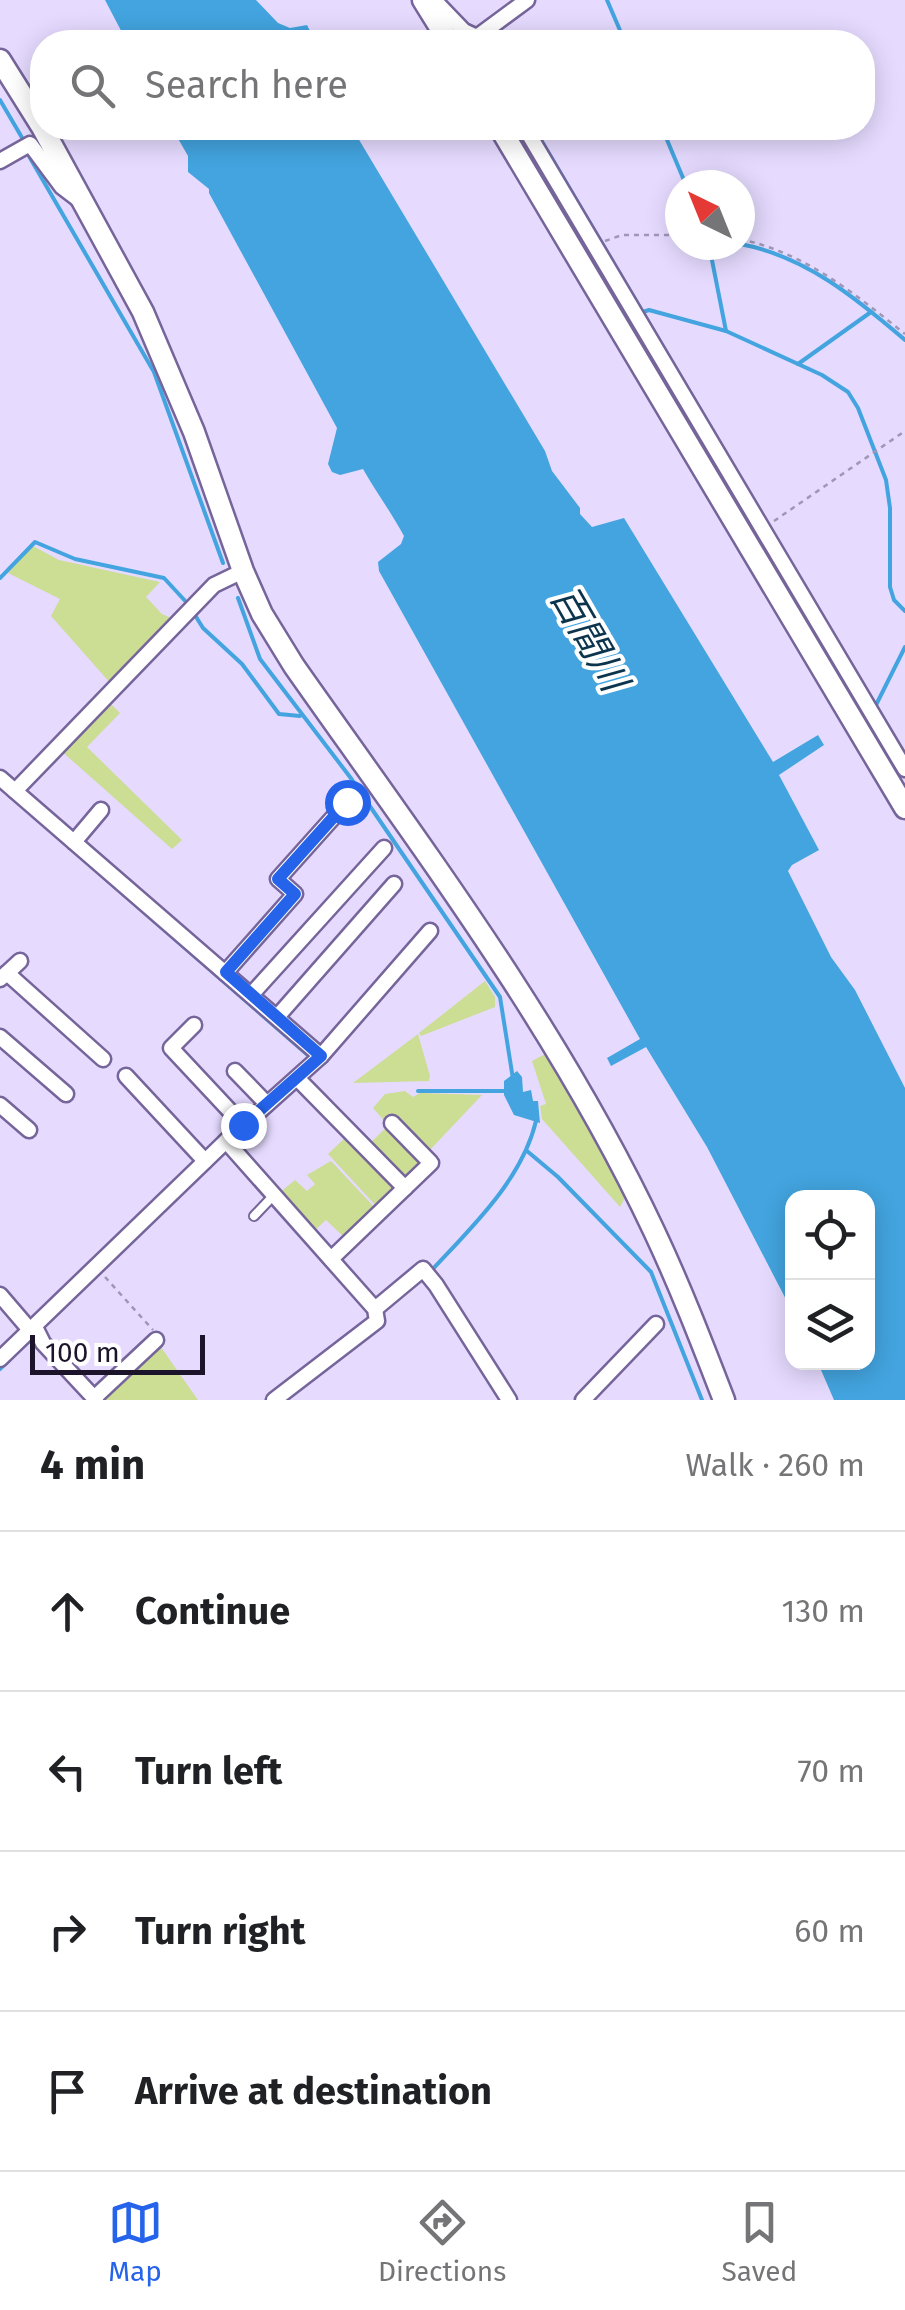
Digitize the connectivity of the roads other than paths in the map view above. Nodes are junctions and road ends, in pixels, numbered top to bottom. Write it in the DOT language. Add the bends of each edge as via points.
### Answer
graph roads {
  1 [pos="423,0"];
  2 [pos="527,0"];
  3 [pos="442,30"];
  4 [pos="463,30"];
  5 [pos="489,30"];
  6 [pos="0,60"];
  7 [pos="30,111"];
  8 [pos="47,140"];
  9 [pos="507,140"];
  10 [pos="532,140"];
  11 [pos="0,160"];
  12 [pos="84,204"];
  13 [pos="242,572"];
  14 [pos="905,769"];
  15 [pos="0,778"];
  16 [pos="15,790"];
  17 [pos="347,802"];
  18 [pos="905,808"];
  19 [pos="101,810"];
  20 [pos="74,842"];
  21 [pos="384,848"];
  22 [pos="394,884"];
  23 [pos="430,931"];
  24 [pos="20,960"];
  25 [pos="226,972"];
  26 [pos="3,976"];
  27 [pos="252,995"];
  28 [pos="277,1017"];
  29 [pos="194,1025"];
  30 [pos="0,1037"];
  31 [pos="321,1056"];
  32 [pos="104,1059"];
  33 [pos="235,1070"];
  34 [pos="126,1076"];
  35 [pos="299,1080"];
  36 [pos="66,1094"];
  37 [pos="268,1104"];
  38 [pos="0,1105"];
  39 [pos="392,1123"];
  40 [pos="243,1125"];
  41 [pos="29,1130"];
  42 [pos="229,1144"];
  43 [pos="205,1161"];
  44 [pos="405,1188"];
  45 [pos="274,1195"];
  46 [pos="254,1216"];
  47 [pos="330,1258"];
  48 [pos="0,1295"];
  49 [pos="376,1313"];
  50 [pos="656,1324"];
  51 [pos="35,1331"];
  52 [pos="156,1340"];
  53 [pos="0,1359"];
  54 [pos="95,1399"];
  55 [pos="274,1400"];
  56 [pos="509,1400"];
  57 [pos="583,1400"];
  58 [pos="724,1400"];
  1 -- 3 [label="street"];
  1 -- 4 [label="street" via="436,1"];
  2 -- 5 [label="street"];
  6 -- 7 [label="street"];
  8 -- 12 [label="street"];
  9 -- 18 [label="street"];
  10 -- 14 [label="street"];
  11 -- 12 [label="street" via="30,144"];
  12 -- 13 [label="street" via="172,373"];
  13 -- 16 [label="street" via="214,585"];
  13 -- 58 [label="street" via="294,666 558,1056 654,1230"];
  15 -- 16 [label="street"];
  16 -- 20 [label="street"];
  17 -- 25 [label="street" via="278,879 295,894"];
  19 -- 20 [label="street"];
  20 -- 25 [label="street"];
  21 -- 27 [label="street"];
  22 -- 28 [label="street"];
  23 -- 31 [label="street"];
  24 -- 26 [label="street"];
  25 -- 27 [label="street"];
  26 -- 32 [label="street"];
  27 -- 28 [label="street"];
  28 -- 31 [label="street"];
  29 -- 40 [label="street" via="170,1048"];
  30 -- 36 [label="street"];
  31 -- 35 [label="street"];
  33 -- 37 [label="street"];
  34 -- 43 [label="street"];
  35 -- 37 [label="street"];
  35 -- 44 [label="street"];
  37 -- 40 [label="street"];
  38 -- 41 [label="street"];
  39 -- 44 [label="street" via="432,1163"];
  40 -- 42 [label="street"];
  42 -- 43 [label="street"];
  42 -- 45 [label="street"];
  43 -- 51 [label="street"];
  44 -- 47 [label="street"];
  45 -- 46 [label="lane"];
  45 -- 47 [label="street"];
  47 -- 49 [label="street"];
  48 -- 51 [label="street"];
  49 -- 55 [label="street" via="377,1321"];
  49 -- 56 [label="street" via="422,1269"];
  50 -- 57 [label="street"];
  51 -- 53 [label="street"];
  51 -- 54 [label="street"];
  52 -- 54 [label="street"];
}
